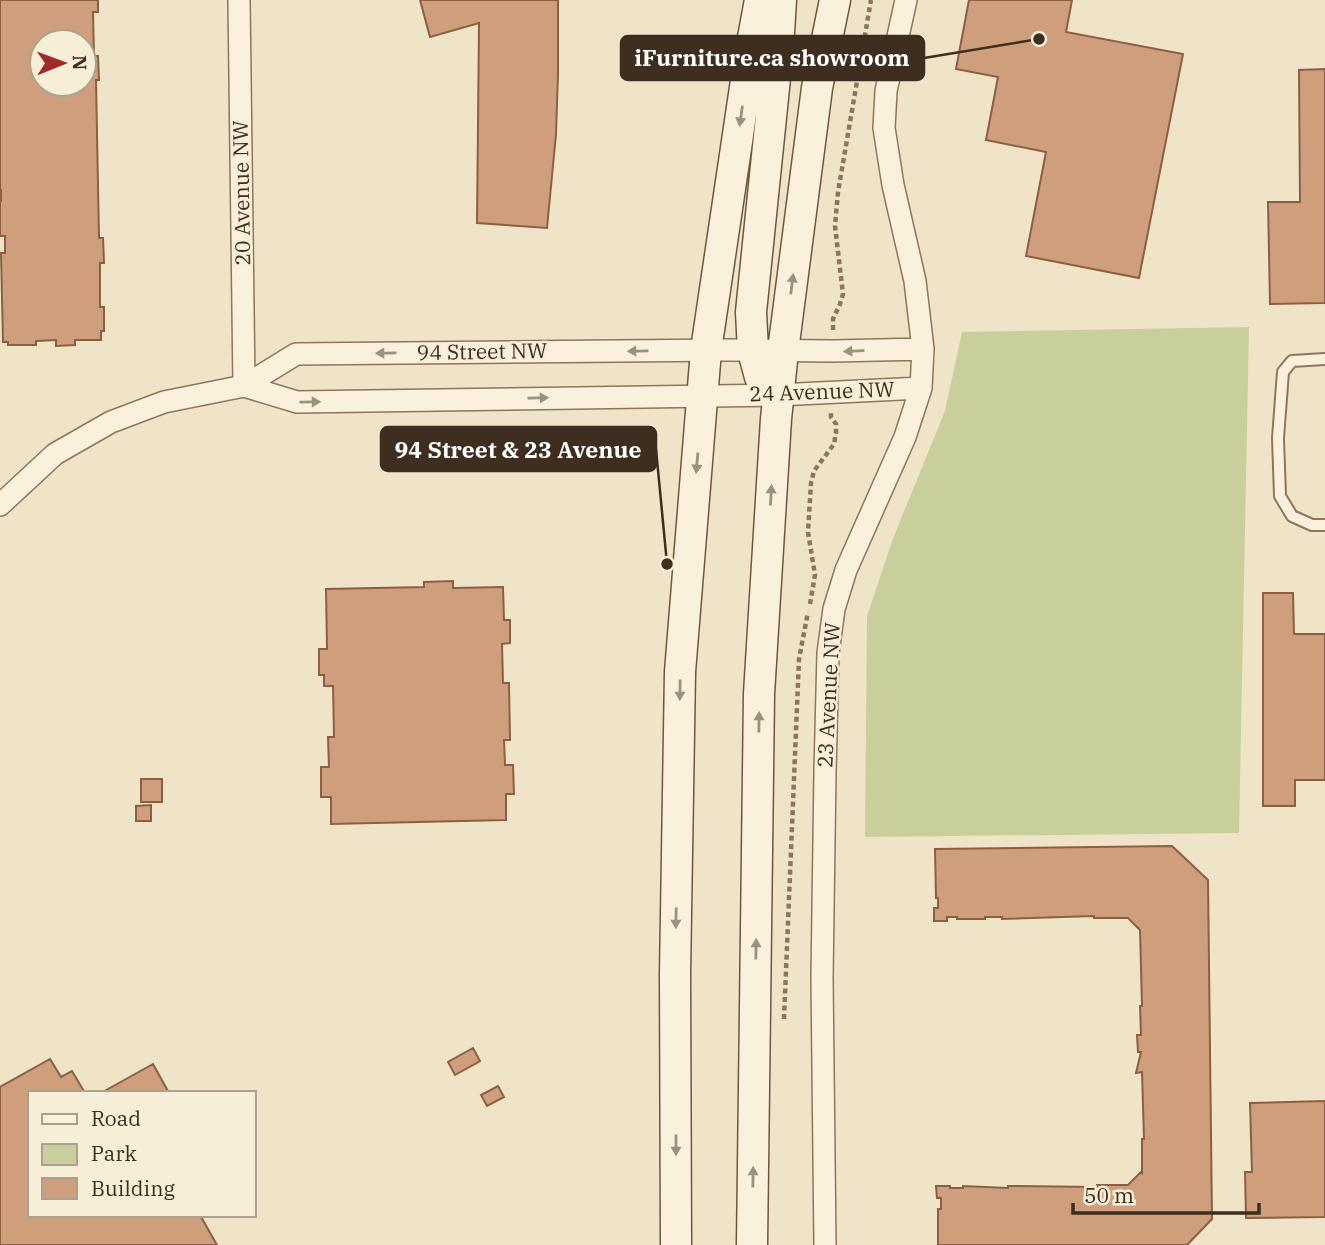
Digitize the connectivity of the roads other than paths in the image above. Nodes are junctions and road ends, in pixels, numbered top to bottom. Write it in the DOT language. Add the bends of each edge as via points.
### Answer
graph roads {
  1 [pos="239,0"];
  2 [pos="760,0"];
  3 [pos="781,0"];
  4 [pos="835,0"];
  5 [pos="906,0"];
  6 [pos="923,348"];
  7 [pos="743,351"];
  8 [pos="1325,359"];
  9 [pos="244,386"];
  10 [pos="921,388"];
  11 [pos="713,395"];
  12 [pos="778,395"];
  13 [pos="0,505"];
  14 [pos="1325,526"];
  15 [pos="676,1245"];
  16 [pos="752,1245"];
  17 [pos="825,1245"];
  1 -- 9 [label="street, 20 Avenue NW"];
  2 -- 7 [label="main road, one-way" via="750,54"];
  3 -- 7 [label="main road" via="751,312"];
  7 -- 4 [label="main road, one-way" via="817,88"];
  5 -- 6 [label="street, 23 Avenue NW" via="886,91 884,128 915,281"];
  6 -- 7 [label="street, 24 Avenue NW, one-way"];
  6 -- 10 [label="street, 23 Avenue NW"];
  7 -- 9 [label="street, 94 Street NW, one-way" via="296,354"];
  7 -- 11 [label="main road"];
  7 -- 12 [label="main road"];
  8 -- 14 [label="lane" via="1293,361 1283,372 1278,438 1280,496 1292,516"];
  9 -- 11 [label="street, 94 Street NW, one-way" via="297,402"];
  9 -- 13 [label="street, 94 Street NW" via="164,402 111,422 55,454"];
  10 -- 12 [label="street, 24 Avenue NW"];
  10 -- 17 [label="street, 23 Avenue NW" via="905,437 846,569 830,642 822,978"];
  11 -- 12 [label="street, 24 Avenue NW"];
  11 -- 15 [label="main road, one-way" via="680,672"];
  16 -- 12 [label="main road, one-way" via="759,694"];
}
